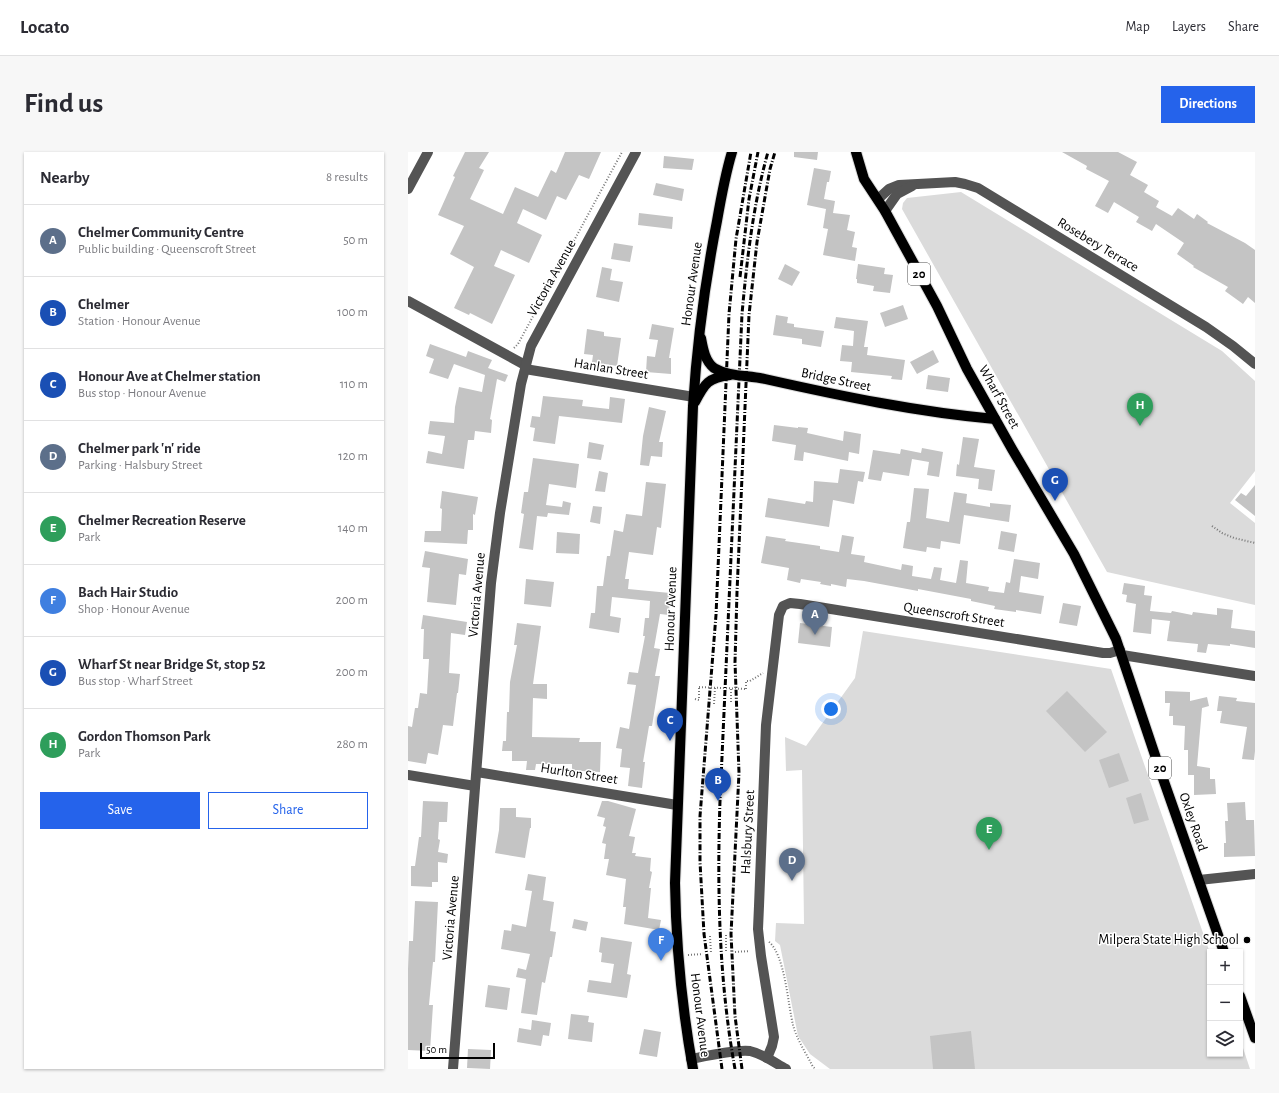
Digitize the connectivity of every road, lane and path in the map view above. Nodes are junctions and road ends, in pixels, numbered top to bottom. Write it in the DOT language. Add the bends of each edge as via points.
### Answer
graph roads {
  1 [pos="428,152"];
  2 [pos="622,152"];
  3 [pos="636,152"];
  4 [pos="732,152"];
  5 [pos="856,152"];
  6 [pos="916,185"];
  7 [pos="408,189"];
  8 [pos="878,199"];
  9 [pos="885,211"];
  10 [pos="408,302"];
  11 [pos="699,330"];
  12 [pos="515,351"];
  13 [pos="1255,364"];
  14 [pos="525,367"];
  15 [pos="732,374"];
  16 [pos="694,401"];
  17 [pos="995,419"];
  18 [pos="1212,526"];
  19 [pos="1255,543"];
  20 [pos="783,606"];
  21 [pos="1121,652"];
  22 [pos="764,673"];
  23 [pos="1255,676"];
  24 [pos="715,688"];
  25 [pos="731,689"];
  26 [pos="694,699"];
  27 [pos="714,704"];
  28 [pos="731,704"];
  29 [pos="477,772"];
  30 [pos="408,775"];
  31 [pos="476,786"];
  32 [pos="677,804"];
  33 [pos="1255,874"];
  34 [pos="1199,880"];
  35 [pos="726,935"];
  36 [pos="710,936"];
  37 [pos="760,942"];
  38 [pos="1223,949"];
  39 [pos="748,951"];
  40 [pos="726,952"];
  41 [pos="735,952"];
  42 [pos="711,953"];
  43 [pos="693,954"];
  44 [pos="703,954"];
  45 [pos="1243,1004"];
  46 [pos="1255,1038"];
  47 [pos="691,1058"];
  48 [pos="767,1058"];
  49 [pos="453,1069"];
  50 [pos="693,1069"];
  51 [pos="786,1069"];
  52 [pos="816,1069"];
  1 -- 7 [label="street"];
  2 -- 12 [label="path" via="514,348"];
  3 -- 14 [label="street, Victoria Avenue" via="531,346"];
  4 -- 11 [label="main road, Honour Avenue" via="713,239"];
  5 -- 8 [label="main road, Wharf Street / 20" via="864,179"];
  6 -- 8 [label="street, Rosebery Terrace" via="894,186"];
  6 -- 9 [label="street, Rosebery Terrace" via="897,194"];
  6 -- 13 [label="street, Rosebery Terrace" via="955,182 978,188 1206,327"];
  8 -- 9 [label="main road, Wharf Street / 20"];
  9 -- 17 [label="main road, Wharf Street / 20"];
  10 -- 14 [label="street, Hanlan Street"];
  11 -- 15 [label="main road, Bridge Street" via="709,363 718,370"];
  11 -- 16 [label="main road, Honour Avenue"];
  14 -- 16 [label="street, Hanlan Street"];
  14 -- 29 [label="street, Victoria Avenue" via="495,548"];
  15 -- 16 [label="main road" via="708,381"];
  15 -- 17 [label="main road, Bridge Street" via="900,407"];
  16 -- 32 [label="main road, Honour Avenue"];
  17 -- 21 [label="main road, Wharf Street / 20" via="1074,554 1108,620"];
  18 -- 19 [label="path" via="1234,538"];
  20 -- 21 [label="street, Queenscroft Street" via="790,603 800,604 1103,653"];
  20 -- 37 [label="street, Halsbury Street" via="779,615 766,725"];
  21 -- 23 [label="street, Queenscroft Street"];
  21 -- 34 [label="main road, Oxley Road / 20"];
  22 -- 25 [label="path, bridge" via="746,681 746,689"];
  24 -- 25 [label="path, bridge"];
  24 -- 26 [label="path, bridge" via="699,687 699,700"];
  24 -- 27 [label="path"];
  25 -- 28 [label="path"];
  29 -- 31 [label="street, Victoria Avenue"];
  29 -- 32 [label="street, Hurlton Street"];
  30 -- 31 [label="street"];
  31 -- 49 [label="street, Victoria Avenue"];
  32 -- 47 [label="main road, Honour Avenue" via="675,908"];
  33 -- 34 [label="street"];
  34 -- 38 [label="main road, Oxley Road / 20"];
  35 -- 40 [label="path"];
  36 -- 42 [label="path"];
  37 -- 48 [label="street, Halsbury Street" via="774,1036"];
  37 -- 52 [label="path" via="769,942 775,948 783,972 793,1026"];
  39 -- 41 [label="path"];
  43 -- 44 [label="path"];
  45 -- 46 [label="main road"];
  47 -- 48 [label="street" via="746,1051"];
  47 -- 50 [label="main road, Honour Avenue"];
  48 -- 51 [label="street"];
}
